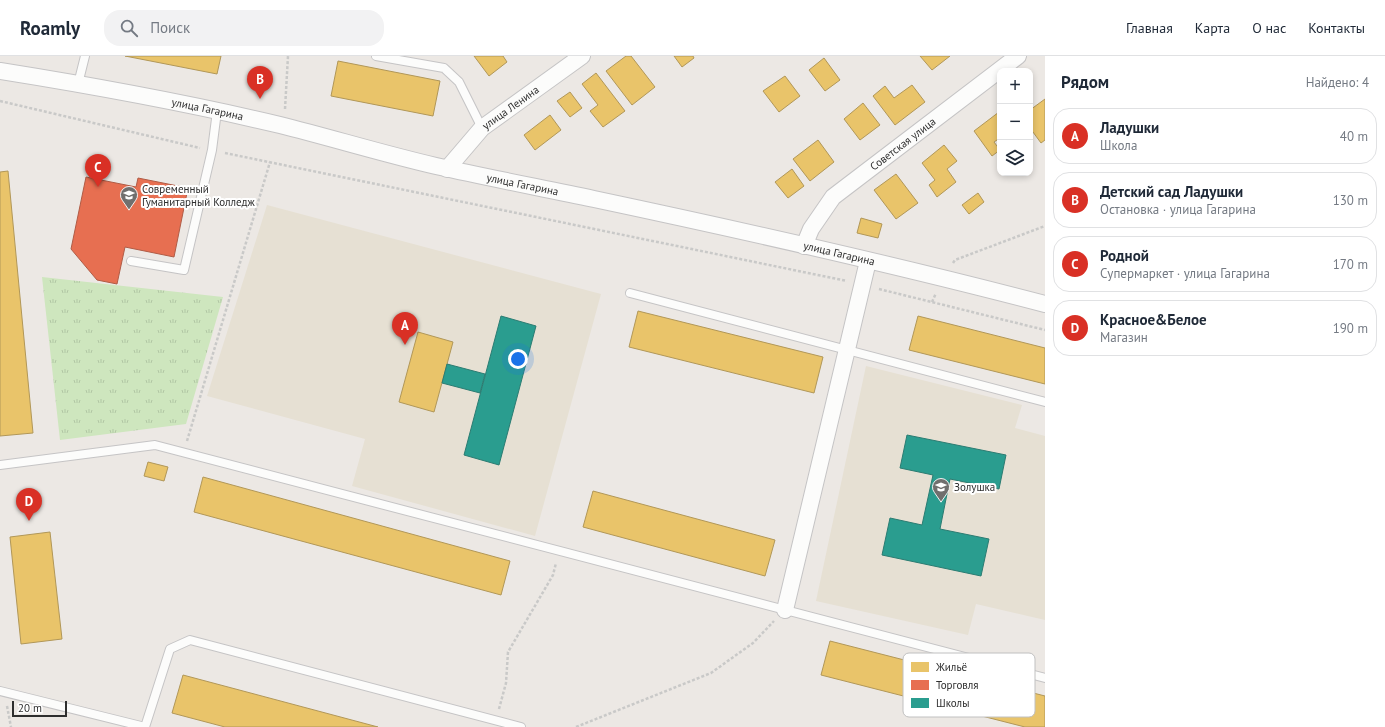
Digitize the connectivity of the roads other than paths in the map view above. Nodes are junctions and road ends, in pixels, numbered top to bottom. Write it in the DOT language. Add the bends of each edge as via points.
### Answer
graph roads {
  1 [pos="85,56"];
  2 [pos="376,56"];
  3 [pos="582,56"];
  4 [pos="1018,56"];
  5 [pos="0,71"];
  6 [pos="78,84"];
  7 [pos="217,111"];
  8 [pos="482,128"];
  9 [pos="447,169"];
  10 [pos="804,246"];
  11 [pos="131,261"];
  12 [pos="868,261"];
  13 [pos="630,293"];
  14 [pos="1045,304"];
  15 [pos="847,350"];
  16 [pos="1045,402"];
  17 [pos="0,465"];
  18 [pos="785,610"];
  19 [pos="949,653"];
  20 [pos="1035,675"];
  21 [pos="1045,678"];
  22 [pos="3,691"];
  23 [pos="521,727"];
  1 -- 6 [label="lane"];
  2 -- 8 [label="lane" via="444,68 459,82"];
  3 -- 8 [label="street, улица Ленина"];
  4 -- 10 [label="street, Советская улица" via="833,197 811,229"];
  5 -- 6 [label="street, улица Гагарина"];
  6 -- 7 [label="street, улица Гагарина"];
  7 -- 9 [label="street, улица Гагарина"];
  7 -- 11 [label="lane" via="212,150 184,270"];
  8 -- 9 [label="street, улица Ленина"];
  9 -- 10 [label="street, улица Гагарина"];
  10 -- 12 [label="street, улица Гагарина"];
  12 -- 14 [label="street, улица Гагарина"];
  12 -- 15 [label="street"];
  13 -- 15 [label="lane"];
  15 -- 16 [label="lane"];
  15 -- 18 [label="street"];
  17 -- 18 [label="lane" via="155,445"];
  18 -- 19 [label="lane"];
  20 -- 21 [label="lane"];
  22 -- 23 [label="lane" via="145,727 170,649 190,640"];
}
